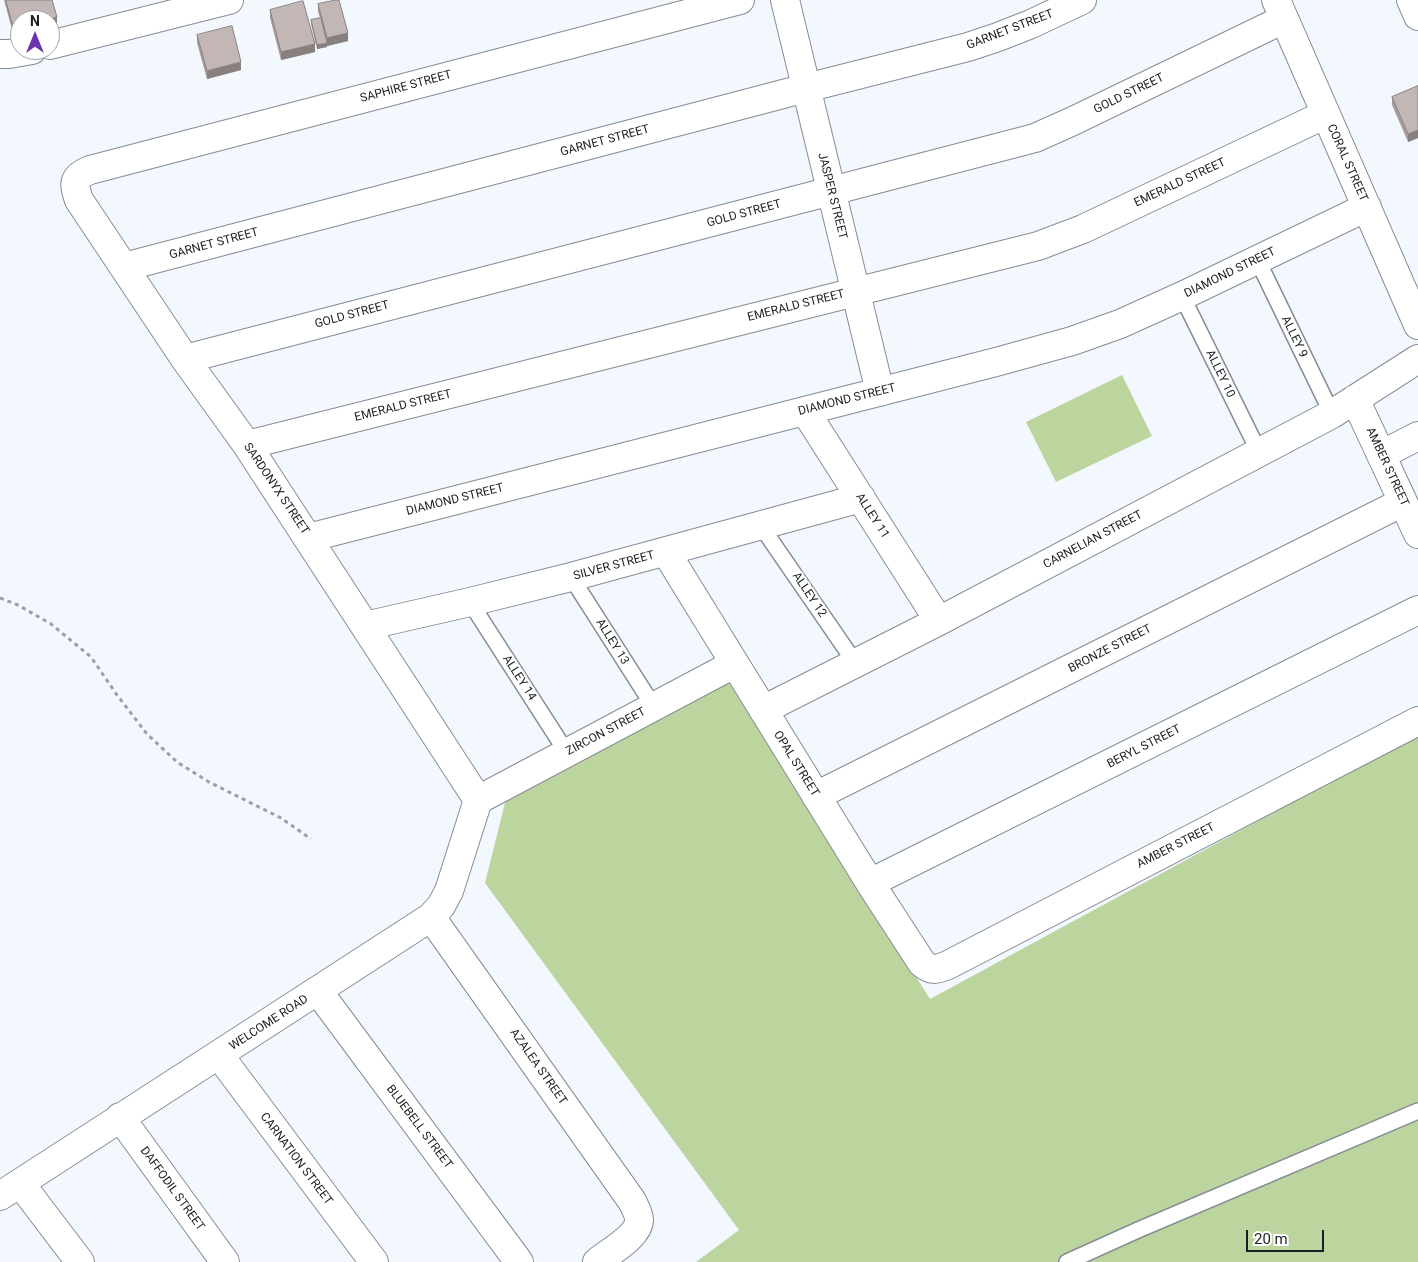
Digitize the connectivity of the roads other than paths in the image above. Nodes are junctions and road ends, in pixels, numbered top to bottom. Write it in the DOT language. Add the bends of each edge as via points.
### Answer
graph roads {
  1 [pos="229,0"];
  2 [pos="740,0"];
  3 [pos="785,0"];
  4 [pos="1082,0"];
  5 [pos="1280,9"];
  6 [pos="60,42"];
  7 [pos="806,88"];
  8 [pos="1326,114"];
  9 [pos="75,180"];
  10 [pos="831,191"];
  11 [pos="1367,207"];
  12 [pos="1257,259"];
  13 [pos="124,267"];
  14 [pos="856,291"];
  15 [pos="1182,296"];
  16 [pos="1418,325"];
  17 [pos="185,359"];
  18 [pos="1418,359"];
  19 [pos="880,392"];
  20 [pos="1356,399"];
  21 [pos="805,411"];
  22 [pos="1332,414"];
  23 [pos="1418,436"];
  24 [pos="247,445"];
  25 [pos="1259,452"];
  26 [pos="1381,455"];
  27 [pos="861,498"];
  28 [pos="1403,502"];
  29 [pos="762,526"];
  30 [pos="1418,534"];
  31 [pos="308,538"];
  32 [pos="666,552"];
  33 [pos="571,577"];
  34 [pos="470,602"];
  35 [pos="1418,610"];
  36 [pos="939,621"];
  37 [pos="365,626"];
  38 [pos="734,664"];
  39 [pos="856,664"];
  40 [pos="654,706"];
  41 [pos="763,710"];
  42 [pos="1418,721"];
  43 [pos="567,753"];
  44 [pos="816,796"];
  45 [pos="478,800"];
  46 [pos="870,884"];
  47 [pos="432,917"];
  48 [pos="933,969"];
  49 [pos="318,991"];
  50 [pos="219,1055"];
  51 [pos="1418,1111"];
  52 [pos="120,1117"];
  53 [pos="10,1189"];
  54 [pos="80,1262"];
  55 [pos="225,1262"];
  56 [pos="374,1262"];
  57 [pos="519,1262"];
  58 [pos="597,1262"];
  59 [pos="1067,1262"];
  1 -- 6 [label="street"];
  2 -- 9 [label="street, SAPHIRE STREET" via="90,170"];
  3 -- 7 [label="street, JASPER STREET"];
  4 -- 7 [label="street, GARNET STREET" via="1031,24 968,47"];
  5 -- 8 [label="street, CORAL STREET"];
  5 -- 10 [label="street, GOLD STREET" via="1073,121 1035,138"];
  7 -- 10 [label="street, JASPER STREET"];
  7 -- 13 [label="street, GARNET STREET"];
  8 -- 11 [label="street, CORAL STREET"];
  8 -- 14 [label="street, EMERALD STREET" via="1083,229 1038,246"];
  9 -- 13 [label="street, SARDONYX STREET" via="79,200"];
  10 -- 14 [label="street, JASPER STREET"];
  10 -- 17 [label="street, GOLD STREET"];
  11 -- 12 [label="street, DIAMOND STREET"];
  11 -- 16 [label="street, CORAL STREET"];
  12 -- 15 [label="street, DIAMOND STREET"];
  12 -- 22 [label="lane, ALLEY 9"];
  13 -- 17 [label="street, SARDONYX STREET"];
  14 -- 19 [label="street, JASPER STREET"];
  14 -- 24 [label="street, EMERALD STREET"];
  15 -- 19 [label="street, DIAMOND STREET" via="1072,341"];
  15 -- 25 [label="lane, ALLEY 10"];
  17 -- 24 [label="street, SARDONYX STREET"];
  18 -- 20 [label="street, CARNELIAN STREET"];
  19 -- 21 [label="street, DIAMOND STREET"];
  20 -- 22 [label="street, CARNELIAN STREET"];
  20 -- 26 [label="street, AMBER STREET"];
  21 -- 27 [label="street, ALLEY 11"];
  21 -- 31 [label="street, DIAMOND STREET"];
  22 -- 25 [label="street, CARNELIAN STREET"];
  23 -- 26 [label="street"];
  24 -- 31 [label="street, SARDONYX STREET"];
  25 -- 36 [label="street, CARNELIAN STREET"];
  26 -- 28 [label="street, AMBER STREET"];
  27 -- 29 [label="street, SILVER STREET"];
  27 -- 36 [label="street, ALLEY 11"];
  28 -- 30 [label="street, AMBER STREET"];
  28 -- 44 [label="street, BRONZE STREET"];
  29 -- 32 [label="street, SILVER STREET"];
  29 -- 39 [label="lane, ALLEY 12"];
  31 -- 37 [label="street, SARDONYX STREET"];
  32 -- 33 [label="street, SILVER STREET"];
  32 -- 38 [label="street, OPAL STREET"];
  33 -- 34 [label="street, SILVER STREET"];
  33 -- 40 [label="lane, ALLEY 13"];
  34 -- 37 [label="street, SILVER STREET"];
  34 -- 43 [label="lane, ALLEY 14"];
  35 -- 46 [label="street, BERYL STREET"];
  36 -- 39 [label="street, CARNELIAN STREET"];
  37 -- 45 [label="street, SARDONYX STREET"];
  38 -- 40 [label="street, ZIRCON STREET"];
  38 -- 41 [label="street, OPAL STREET"];
  39 -- 41 [label="street, CARNELIAN STREET"];
  40 -- 43 [label="street, ZIRCON STREET"];
  41 -- 44 [label="street, OPAL STREET"];
  42 -- 48 [label="street, AMBER STREET" via="948,965"];
  43 -- 45 [label="street, ZIRCON STREET"];
  44 -- 46 [label="street, OPAL STREET"];
  45 -- 47 [label="street, WELCOME ROAD" via="450,891"];
  46 -- 48 [label="street, OPAL STREET" via="922,963"];
  47 -- 49 [label="street, WELCOME ROAD"];
  47 -- 58 [label="street, AZALEA STREET" via="637,1211 638,1227 633,1235"];
  49 -- 50 [label="street, WELCOME ROAD"];
  49 -- 57 [label="street, BLUEBELL STREET"];
  50 -- 52 [label="street, WELCOME ROAD"];
  50 -- 56 [label="street, CARNATION STREET"];
  51 -- 59 [label="lane"];
  52 -- 53 [label="street, WELCOME ROAD"];
  52 -- 55 [label="street, DAFFODIL STREET"];
  53 -- 54 [label="street"];
}
